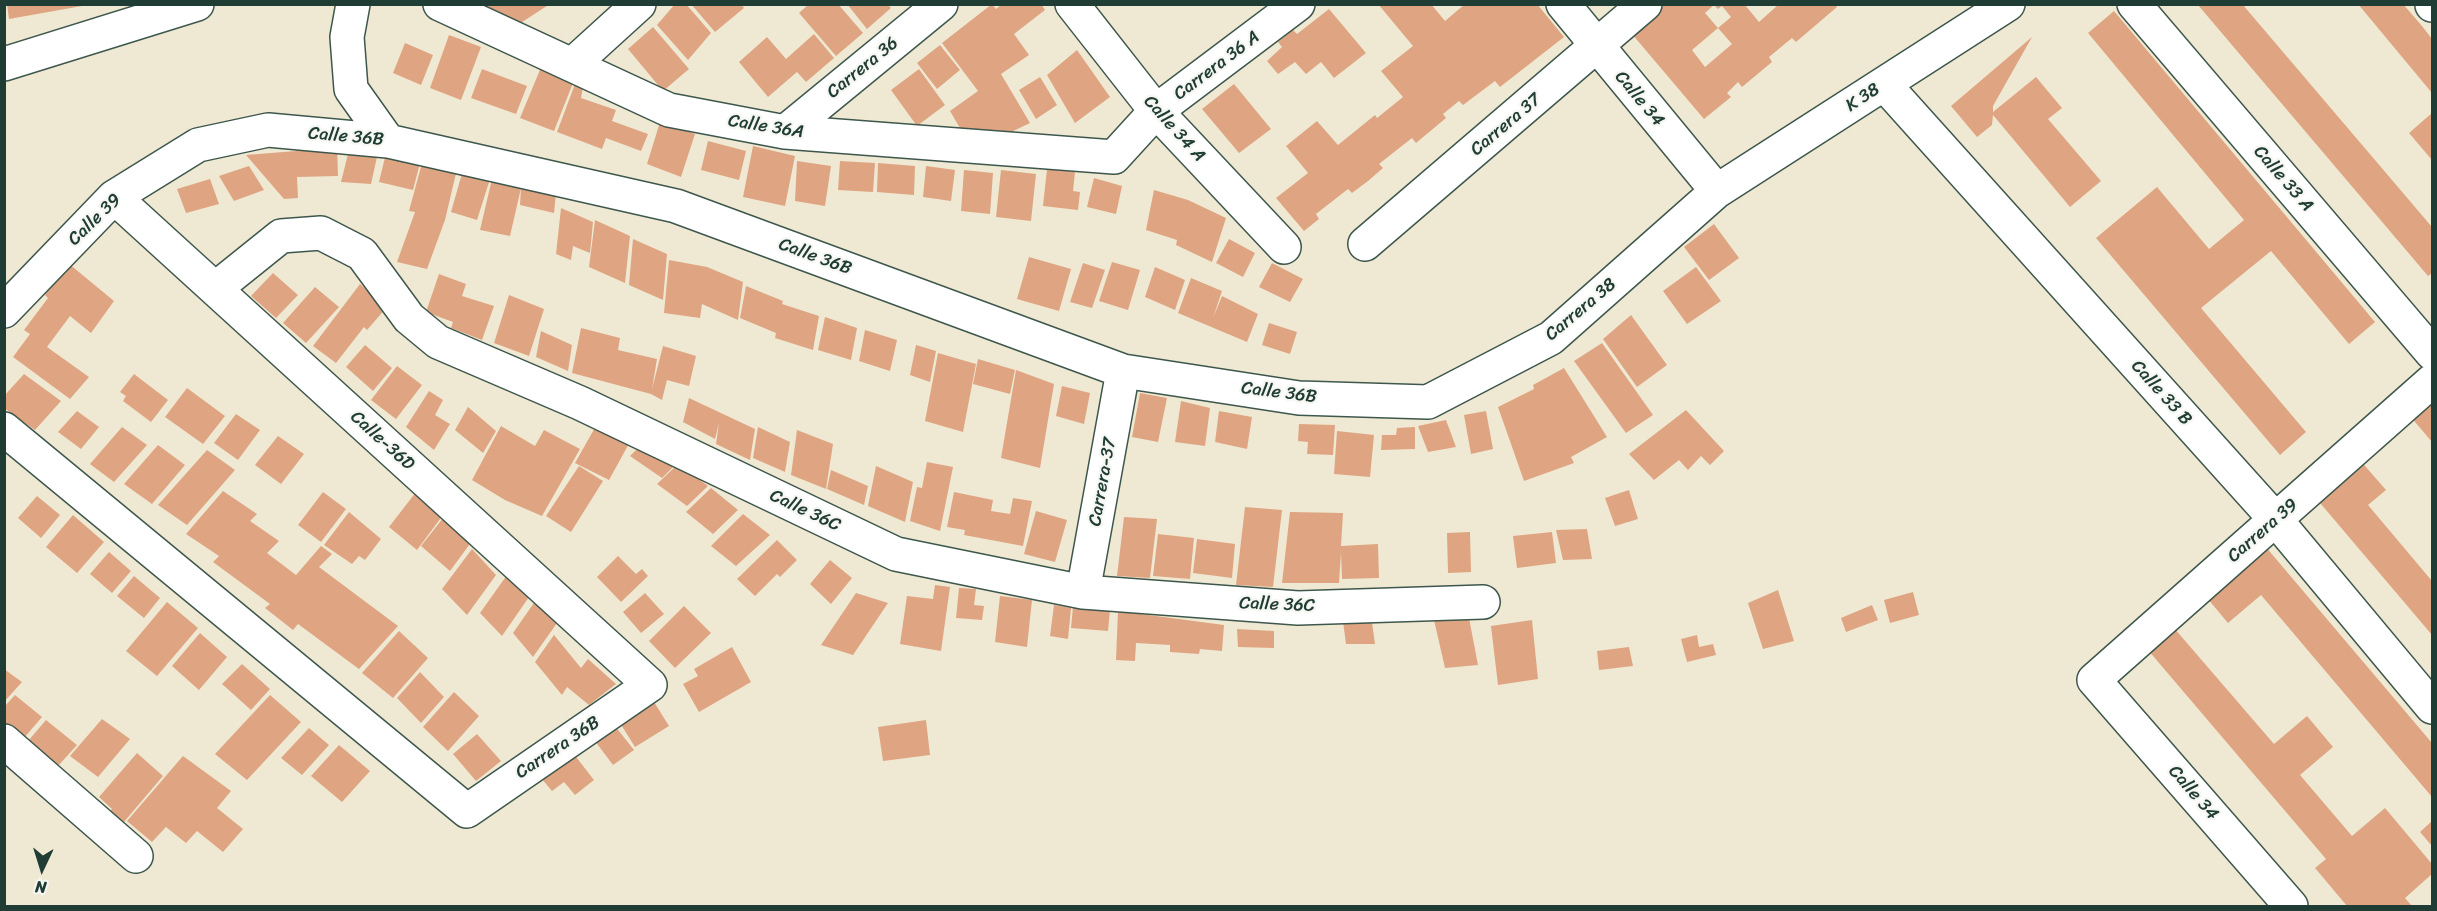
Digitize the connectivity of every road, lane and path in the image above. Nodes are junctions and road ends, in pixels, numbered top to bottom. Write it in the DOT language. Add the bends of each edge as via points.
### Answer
graph roads {
  1 [pos="197,4"];
  2 [pos="353,4"];
  3 [pos="440,4"];
  4 [pos="639,4"];
  5 [pos="941,4"];
  6 [pos="1072,4"];
  7 [pos="1298,4"];
  8 [pos="1563,4"];
  9 [pos="1645,4"];
  10 [pos="2008,4"];
  11 [pos="2134,4"];
  12 [pos="1597,48"];
  13 [pos="4,64"];
  14 [pos="573,64"];
  15 [pos="1884,84"];
  16 [pos="1156,111"];
  17 [pos="785,132"];
  18 [pos="388,141"];
  19 [pos="198,145"];
  20 [pos="1114,157"];
  21 [pos="1717,191"];
  22 [pos="114,197"];
  23 [pos="1365,244"];
  24 [pos="1284,247"];
  25 [pos="215,289"];
  26 [pos="4,311"];
  27 [pos="2433,353"];
  28 [pos="1124,371"];
  29 [pos="2433,381"];
  30 [pos="1428,402"];
  31 [pos="4,429"];
  32 [pos="2276,520"];
  33 [pos="1083,592"];
  34 [pos="1483,603"];
  35 [pos="2094,680"];
  36 [pos="650,685"];
  37 [pos="2433,707"];
  38 [pos="4,741"];
  39 [pos="136,856"];
  40 [pos="2291,906"];
  1 -- 13 [label="street"];
  2 -- 18 [label="street" via="347,37 351,89"];
  3 -- 14 [label="street, Calle 36A"];
  4 -- 14 [label="street"];
  5 -- 17 [label="street, Carrera 36"];
  6 -- 16 [label="street, Calle 34 A"];
  7 -- 16 [label="street, Carrera 36 A"];
  8 -- 12 [label="street, Calle 34"];
  9 -- 12 [label="street, Carrera 37"];
  10 -- 15 [label="street, K 38"];
  11 -- 27 [label="street, Calle 33 A"];
  12 -- 21 [label="street, Calle 34"];
  12 -- 23 [label="street, Carrera 37"];
  14 -- 17 [label="street, Calle 36A" via="669,110"];
  15 -- 21 [label="street, K 38"];
  15 -- 32 [label="street, Calle 33 B"];
  16 -- 20 [label="street, Carrera 36 A"];
  16 -- 24 [label="street, Calle 34 A"];
  17 -- 20 [label="street, Calle 36A"];
  18 -- 19 [label="street, Calle 36B" via="268,130"];
  18 -- 28 [label="street, Calle 36B" via="676,206"];
  19 -- 22 [label="street, Calle 39"];
  21 -- 30 [label="street, Carrera 38" via="1551,338"];
  22 -- 25 [label="street, Calle-36D"];
  22 -- 26 [label="street, Calle 39"];
  25 -- 33 [label="street, Calle 36C" via="281,236 321,233 362,254 409,318 438,342 580,403 896,554"];
  25 -- 36 [label="street, Calle-36D"];
  28 -- 30 [label="street, Calle 36B" via="1299,398"];
  28 -- 33 [label="street, Carrera-37"];
  29 -- 32 [label="street, Carrera 39"];
  31 -- 36 [label="street, Carrera 36B" via="467,811"];
  32 -- 35 [label="street, Carrera 39"];
  32 -- 37 [label="street, Calle 33 B"];
  33 -- 34 [label="street, Calle 36C" via="1298,608"];
  35 -- 40 [label="street, Calle 34"];
  38 -- 39 [label="street"];
}
